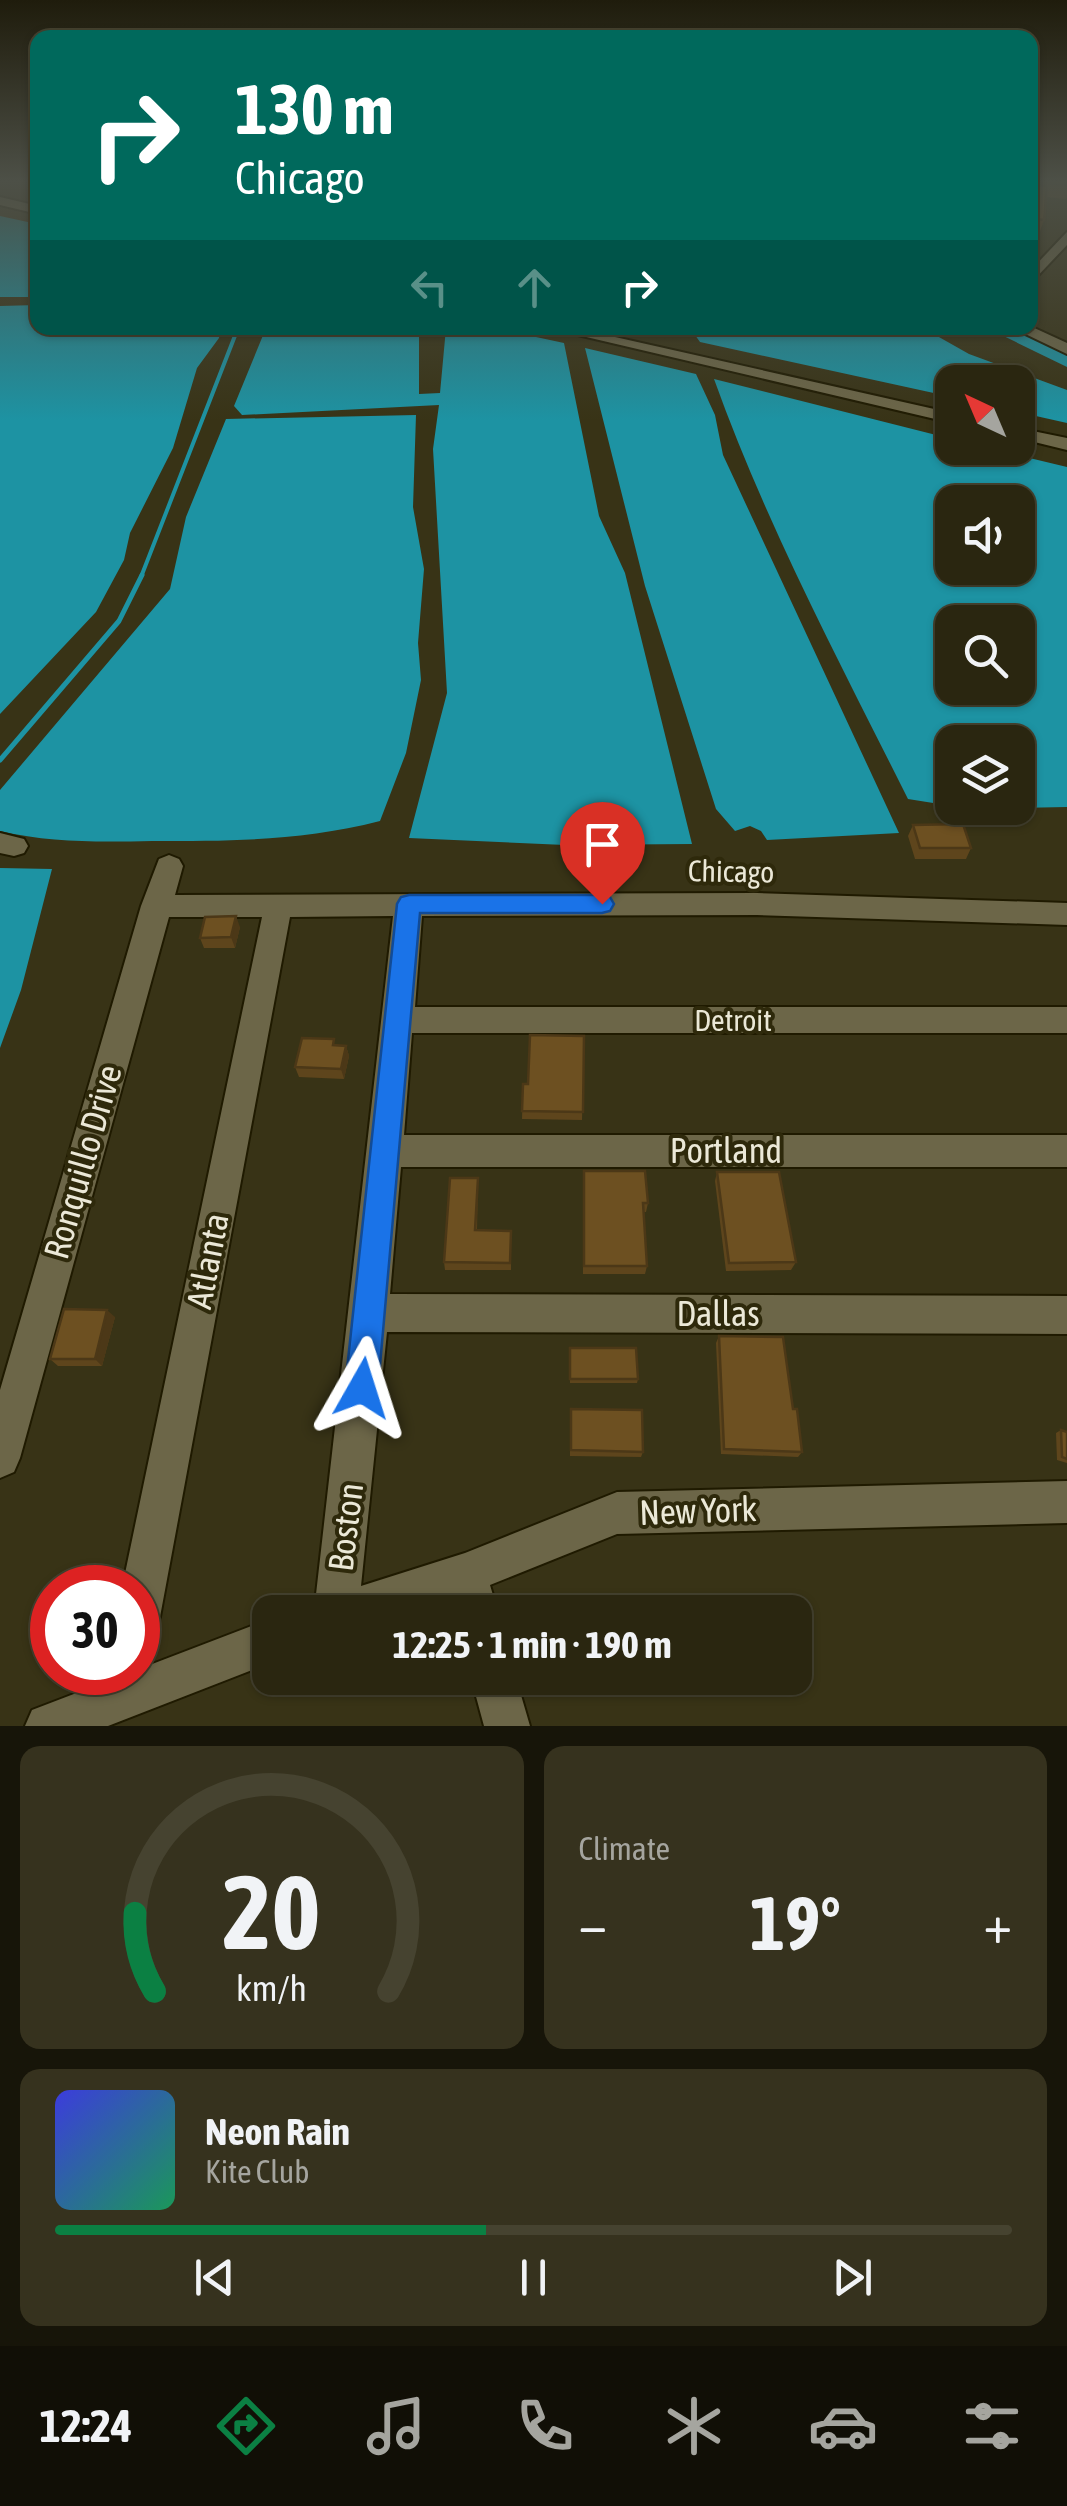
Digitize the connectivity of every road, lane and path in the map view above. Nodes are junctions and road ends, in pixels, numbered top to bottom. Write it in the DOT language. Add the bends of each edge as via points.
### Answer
graph roads {
  1 [pos="587,335"];
  2 [pos="628,335"];
  3 [pos="1036,335"];
  4 [pos="1067,349"];
  5 [pos="935,404"];
  6 [pos="935,414"];
  7 [pos="1035,426"];
  8 [pos="1067,433"];
  9 [pos="1035,437"];
  10 [pos="1067,444"];
  11 [pos="169,866"];
  12 [pos="409,904"];
  13 [pos="155,906"];
  14 [pos="278,906"];
  15 [pos="1067,914"];
  16 [pos="398,1020"];
  17 [pos="1067,1020"];
  18 [pos="385,1150"];
  19 [pos="1067,1152"];
  20 [pos="370,1314"];
  21 [pos="1067,1315"];
  22 [pos="0,1458"];
  23 [pos="1067,1502"];
  24 [pos="148,1565"];
  25 [pos="470,1593"];
  26 [pos="338,1595"];
  27 [pos="252,1646"];
  28 [pos="160,1673"];
  29 [pos="104,1695"];
  30 [pos="499,1695"];
  31 [pos="48,1726"];
  32 [pos="507,1726"];
  1 -- 6 [label="street"];
  2 -- 5 [label="street"];
  3 -- 4 [label="street"];
  7 -- 8 [label="street"];
  9 -- 10 [label="street"];
  11 -- 13 [label="street, Ronquillo Drive"];
  12 -- 14 [label="street, Chicago"];
  12 -- 15 [label="street, Chicago" via="756,904"];
  12 -- 16 [label="street, Boston"];
  13 -- 14 [label="street, Chicago"];
  13 -- 22 [label="street, Ronquillo Drive"];
  14 -- 24 [label="street, Atlanta"];
  16 -- 17 [label="street, Detroit"];
  16 -- 18 [label="street, Boston"];
  18 -- 19 [label="street, Portland"];
  18 -- 20 [label="street, Boston"];
  20 -- 21 [label="street, Dallas"];
  20 -- 26 [label="street, Boston"];
  23 -- 25 [label="street, New York" via="617,1514"];
  27 -- 28 [label="street"];
  29 -- 31 [label="street"];
  30 -- 32 [label="street"];
}
